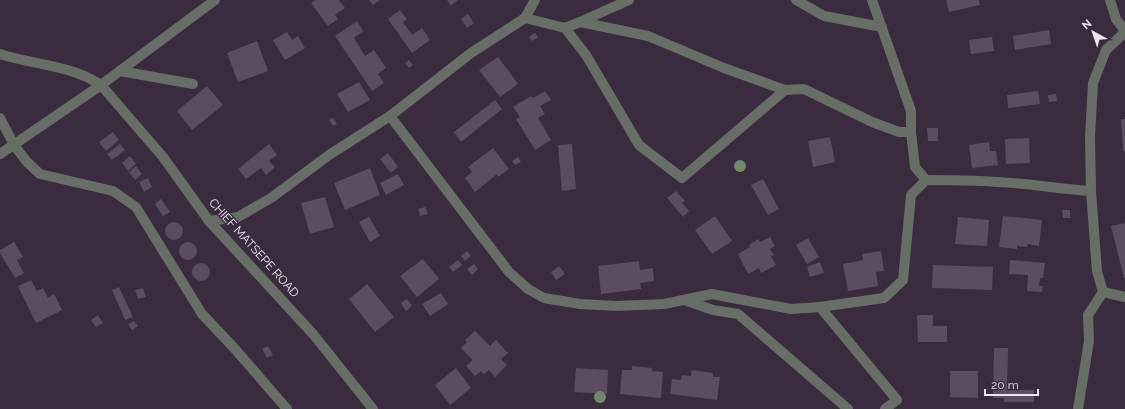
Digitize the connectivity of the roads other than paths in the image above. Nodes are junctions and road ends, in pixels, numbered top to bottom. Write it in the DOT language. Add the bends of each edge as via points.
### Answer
graph roads {
  1 [pos="215,0"];
  2 [pos="535,0"];
  3 [pos="629,0"];
  4 [pos="796,0"];
  5 [pos="872,0"];
  6 [pos="1110,0"];
  7 [pos="525,18"];
  8 [pos="580,22"];
  9 [pos="882,27"];
  10 [pos="566,28"];
  11 [pos="1125,31"];
  12 [pos="0,54"];
  13 [pos="120,71"];
  14 [pos="193,84"];
  15 [pos="101,85"];
  16 [pos="784,90"];
  17 [pos="390,116"];
  18 [pos="0,118"];
  19 [pos="911,132"];
  20 [pos="14,144"];
  21 [pos="0,154"];
  22 [pos="926,180"];
  23 [pos="1091,190"];
  24 [pos="209,221"];
  25 [pos="1103,292"];
  26 [pos="1125,297"];
  27 [pos="682,299"];
  28 [pos="820,307"];
  29 [pos="287,409"];
  30 [pos="373,409"];
  31 [pos="848,409"];
  32 [pos="885,409"];
  33 [pos="1078,409"];
  1 -- 13 [label="street"];
  2 -- 7 [label="street"];
  3 -- 8 [label="street"];
  4 -- 9 [label="street" via="824,16"];
  5 -- 9 [label="street"];
  6 -- 11 [label="street" via="1116,19"];
  7 -- 10 [label="street"];
  7 -- 17 [label="street" via="471,53"];
  8 -- 10 [label="street"];
  8 -- 16 [label="street" via="648,36"];
  9 -- 19 [label="street" via="911,111"];
  10 -- 16 [label="street" via="586,55 639,145 682,178"];
  11 -- 23 [label="street" via="1106,50 1093,84"];
  12 -- 15 [label="street" via="43,66 68,69"];
  13 -- 14 [label="street"];
  13 -- 15 [label="street"];
  15 -- 20 [label="street"];
  15 -- 24 [label="street, CHIEF MATSEPE ROAD" via="163,158"];
  16 -- 19 [label="street" via="804,89 872,122 899,132"];
  17 -- 24 [label="street" via="257,208 238,217"];
  17 -- 27 [label="street" via="489,247 509,272 528,289 544,298 580,304 664,304"];
  18 -- 20 [label="street"];
  19 -- 22 [label="street" via="915,167"];
  20 -- 21 [label="street"];
  20 -- 29 [label="street" via="40,174 113,191 136,207 202,314"];
  22 -- 23 [label="street" via="973,180 1065,190"];
  22 -- 28 [label="street" via="911,195 903,280 884,298"];
  23 -- 25 [label="street" via="1097,271"];
  24 -- 30 [label="street, CHIEF MATSEPE ROAD" via="313,334"];
  25 -- 26 [label="street"];
  25 -- 33 [label="street" via="1088,315 1090,341"];
  27 -- 28 [label="street" via="712,294 791,309"];
  27 -- 31 [label="street" via="713,310 738,314"];
  28 -- 32 [label="street" via="897,400"];
}
